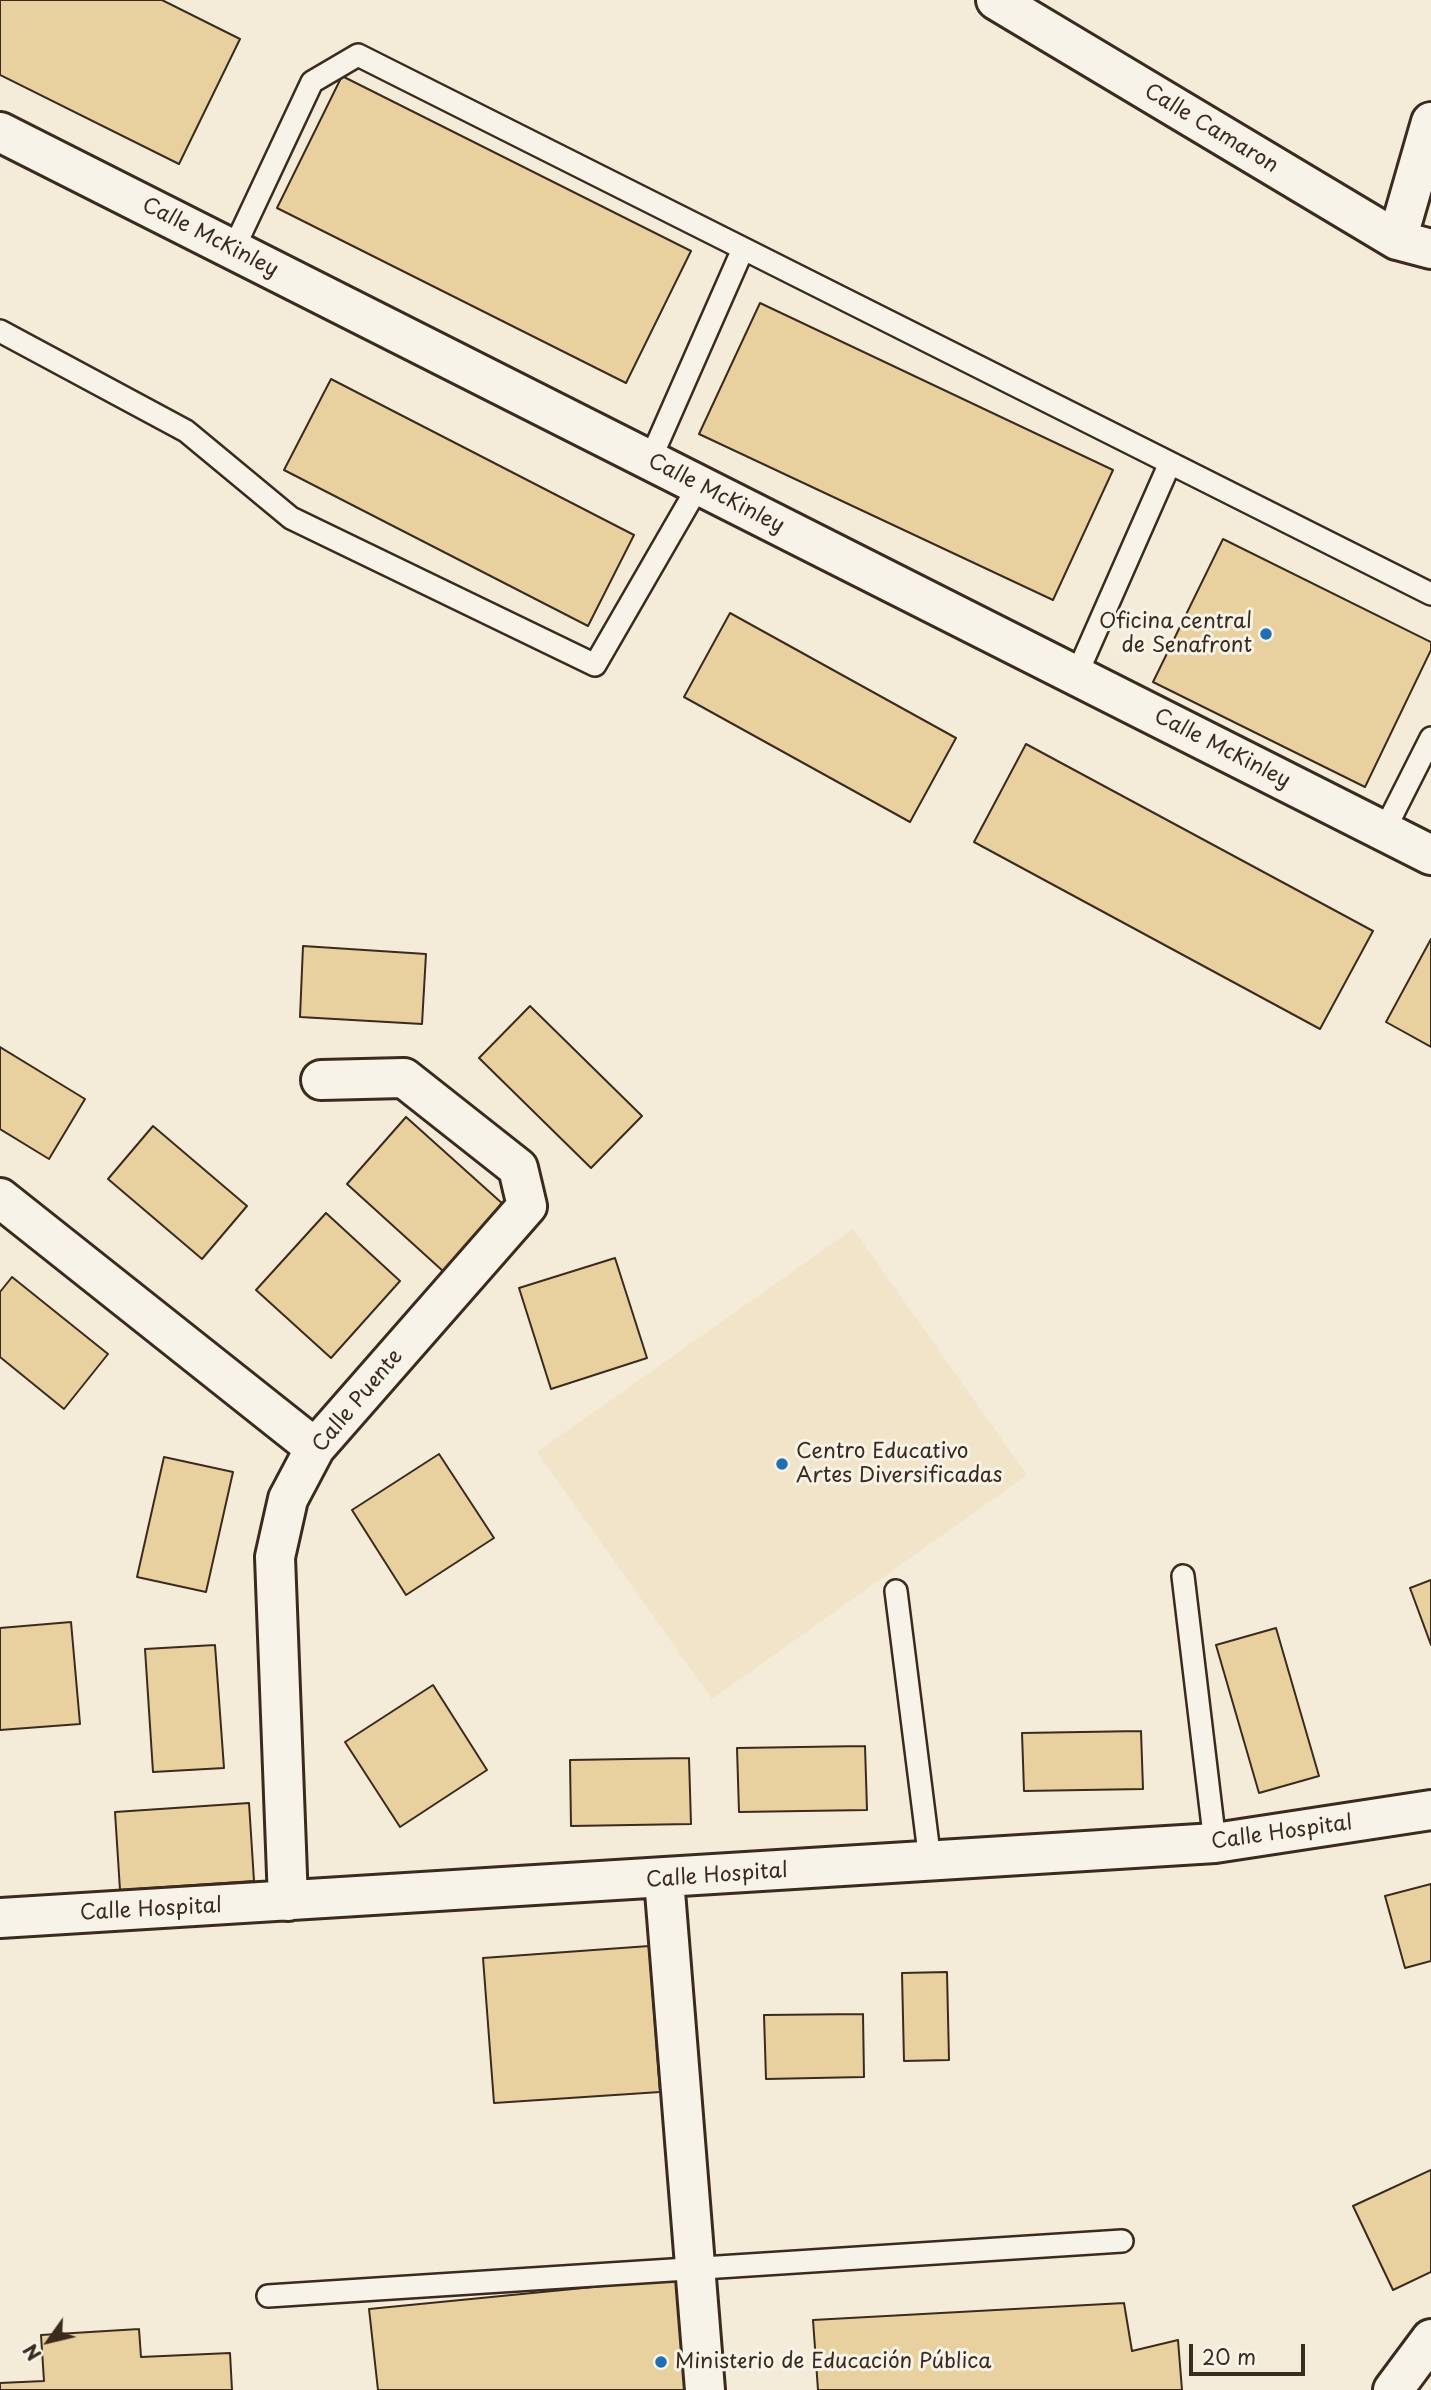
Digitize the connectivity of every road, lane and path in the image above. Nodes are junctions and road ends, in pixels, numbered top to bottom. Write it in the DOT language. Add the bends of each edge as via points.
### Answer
graph roads {
  1 [pos="996,0"];
  2 [pos="1431,122"];
  3 [pos="0,132"];
  4 [pos="1414,244"];
  5 [pos="743,249"];
  6 [pos="233,250"];
  7 [pos="0,331"];
  8 [pos="650,460"];
  9 [pos="1170,463"];
  10 [pos="699,485"];
  11 [pos="1431,594"];
  12 [pos="1076,676"];
  13 [pos="1431,738"];
  14 [pos="1384,831"];
  15 [pos="1431,855"];
  16 [pos="321,1080"];
  17 [pos="0,1198"];
  18 [pos="315,1448"];
  19 [pos="1183,1576"];
  20 [pos="896,1591"];
  21 [pos="1431,1810"];
  22 [pos="1214,1843"];
  23 [pos="930,1861"];
  24 [pos="664,1879"];
  25 [pos="288,1901"];
  26 [pos="0,1918"];
  27 [pos="1122,2241"];
  28 [pos="694,2269"];
  29 [pos="268,2296"];
  30 [pos="1431,2339"];
  31 [pos="705,2390"];
  32 [pos="1393,2390"];
  1 -- 4 [label="street, Calle Camaron"];
  2 -- 4 [label="street"];
  3 -- 6 [label="street, Calle McKinley"];
  5 -- 6 [label="lane" via="358,55 312,82"];
  5 -- 8 [label="lane"];
  5 -- 9 [label="lane"];
  6 -- 8 [label="street, Calle McKinley"];
  7 -- 10 [label="lane" via="186,431 291,518 595,665"];
  8 -- 10 [label="street, Calle McKinley"];
  9 -- 11 [label="lane"];
  9 -- 12 [label="lane"];
  10 -- 12 [label="street, Calle McKinley"];
  12 -- 14 [label="street, Calle McKinley"];
  13 -- 14 [label="lane"];
  14 -- 15 [label="street, Calle McKinley"];
  16 -- 18 [label="street, Calle Puente" via="404,1078 518,1168 527,1206"];
  17 -- 18 [label="street"];
  18 -- 25 [label="street, Calle Puente" via="288,1499 275,1557"];
  19 -- 22 [label="lane"];
  20 -- 23 [label="lane"];
  21 -- 22 [label="street, Calle Hospital"];
  22 -- 23 [label="street, Calle Hospital"];
  23 -- 24 [label="street, Calle Hospital"];
  24 -- 25 [label="street, Calle Hospital"];
  24 -- 28 [label="street"];
  25 -- 26 [label="street, Calle Hospital"];
  27 -- 28 [label="lane"];
  28 -- 29 [label="lane"];
  28 -- 31 [label="street"];
  30 -- 32 [label="street"];
}
